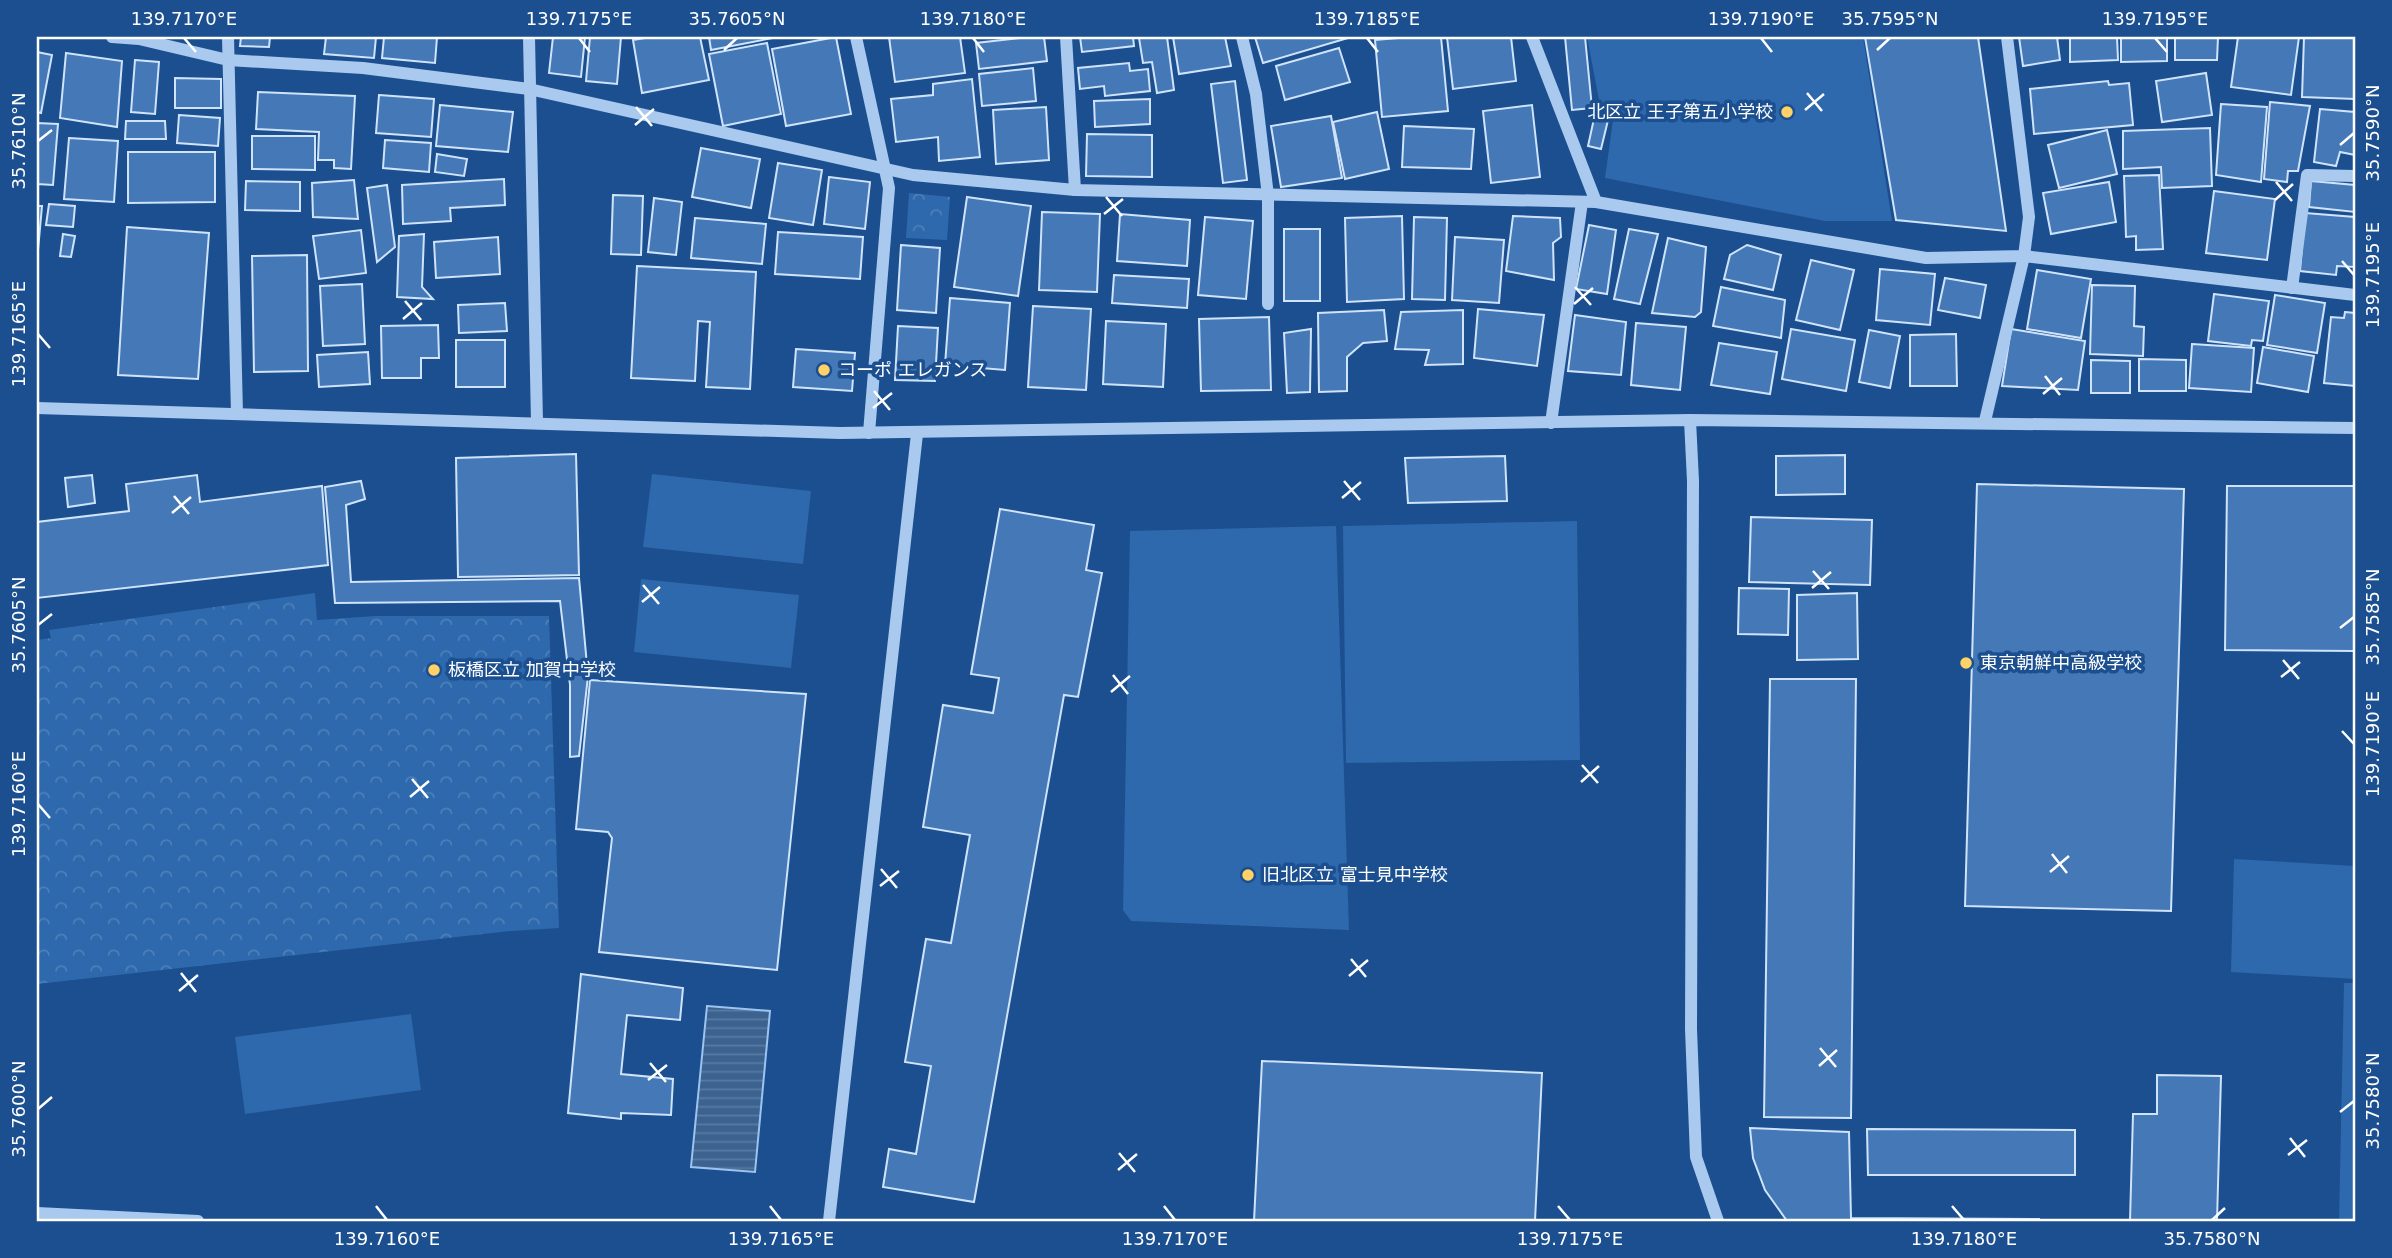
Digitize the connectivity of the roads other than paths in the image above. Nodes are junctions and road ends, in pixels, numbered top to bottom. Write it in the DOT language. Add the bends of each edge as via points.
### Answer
graph roads {
  1 [pos="112,37"];
  2 [pos="228,37"];
  3 [pos="529,37"];
  4 [pos="856,37"];
  5 [pos="1066,37"];
  6 [pos="1242,37"];
  7 [pos="1532,37"];
  8 [pos="2007,37"];
  9 [pos="228,60"];
  10 [pos="529,89"];
  11 [pos="884,168"];
  12 [pos="2355,176"];
  13 [pos="1075,190"];
  14 [pos="1268,196"];
  15 [pos="1582,202"];
  16 [pos="1596,202"];
  17 [pos="2024,256"];
  18 [pos="2292,288"];
  19 [pos="2355,295"];
  20 [pos="1268,304"];
  21 [pos="37,408"];
  22 [pos="237,414"];
  23 [pos="1690,420"];
  24 [pos="1985,421"];
  25 [pos="537,422"];
  26 [pos="1551,422"];
  27 [pos="2355,428"];
  28 [pos="869,433"];
  29 [pos="916,434"];
  30 [pos="37,1213"];
  31 [pos="198,1221"];
  32 [pos="829,1221"];
  33 [pos="1718,1221"];
  1 -- 9 [label="street"];
  2 -- 9 [label="street"];
  3 -- 10 [label="street"];
  4 -- 11 [label="street"];
  5 -- 13 [label="street"];
  6 -- 14 [label="street" via="1256,93"];
  7 -- 16 [label="street"];
  8 -- 17 [label="street" via="2029,217"];
  9 -- 10 [label="street" via="363,68"];
  9 -- 22 [label="street"];
  10 -- 11 [label="street"];
  10 -- 25 [label="street"];
  11 -- 13 [label="street" via="913,175"];
  11 -- 28 [label="street" via="889,188"];
  12 -- 18 [label="street" via="2307,175"];
  13 -- 14 [label="street"];
  14 -- 15 [label="street"];
  14 -- 20 [label="street"];
  15 -- 16 [label="street"];
  15 -- 26 [label="street"];
  16 -- 17 [label="street" via="1926,258"];
  17 -- 18 [label="street"];
  17 -- 24 [label="street"];
  18 -- 19 [label="street"];
  21 -- 22 [label="street"];
  22 -- 25 [label="street"];
  23 -- 24 [label="street"];
  23 -- 26 [label="street"];
  23 -- 33 [label="street" via="1691,1042 1696,1157"];
  24 -- 27 [label="street"];
  25 -- 28 [label="street"];
  26 -- 29 [label="street"];
  28 -- 29 [label="street"];
  29 -- 32 [label="street"];
  30 -- 31 [label="street"];
}
